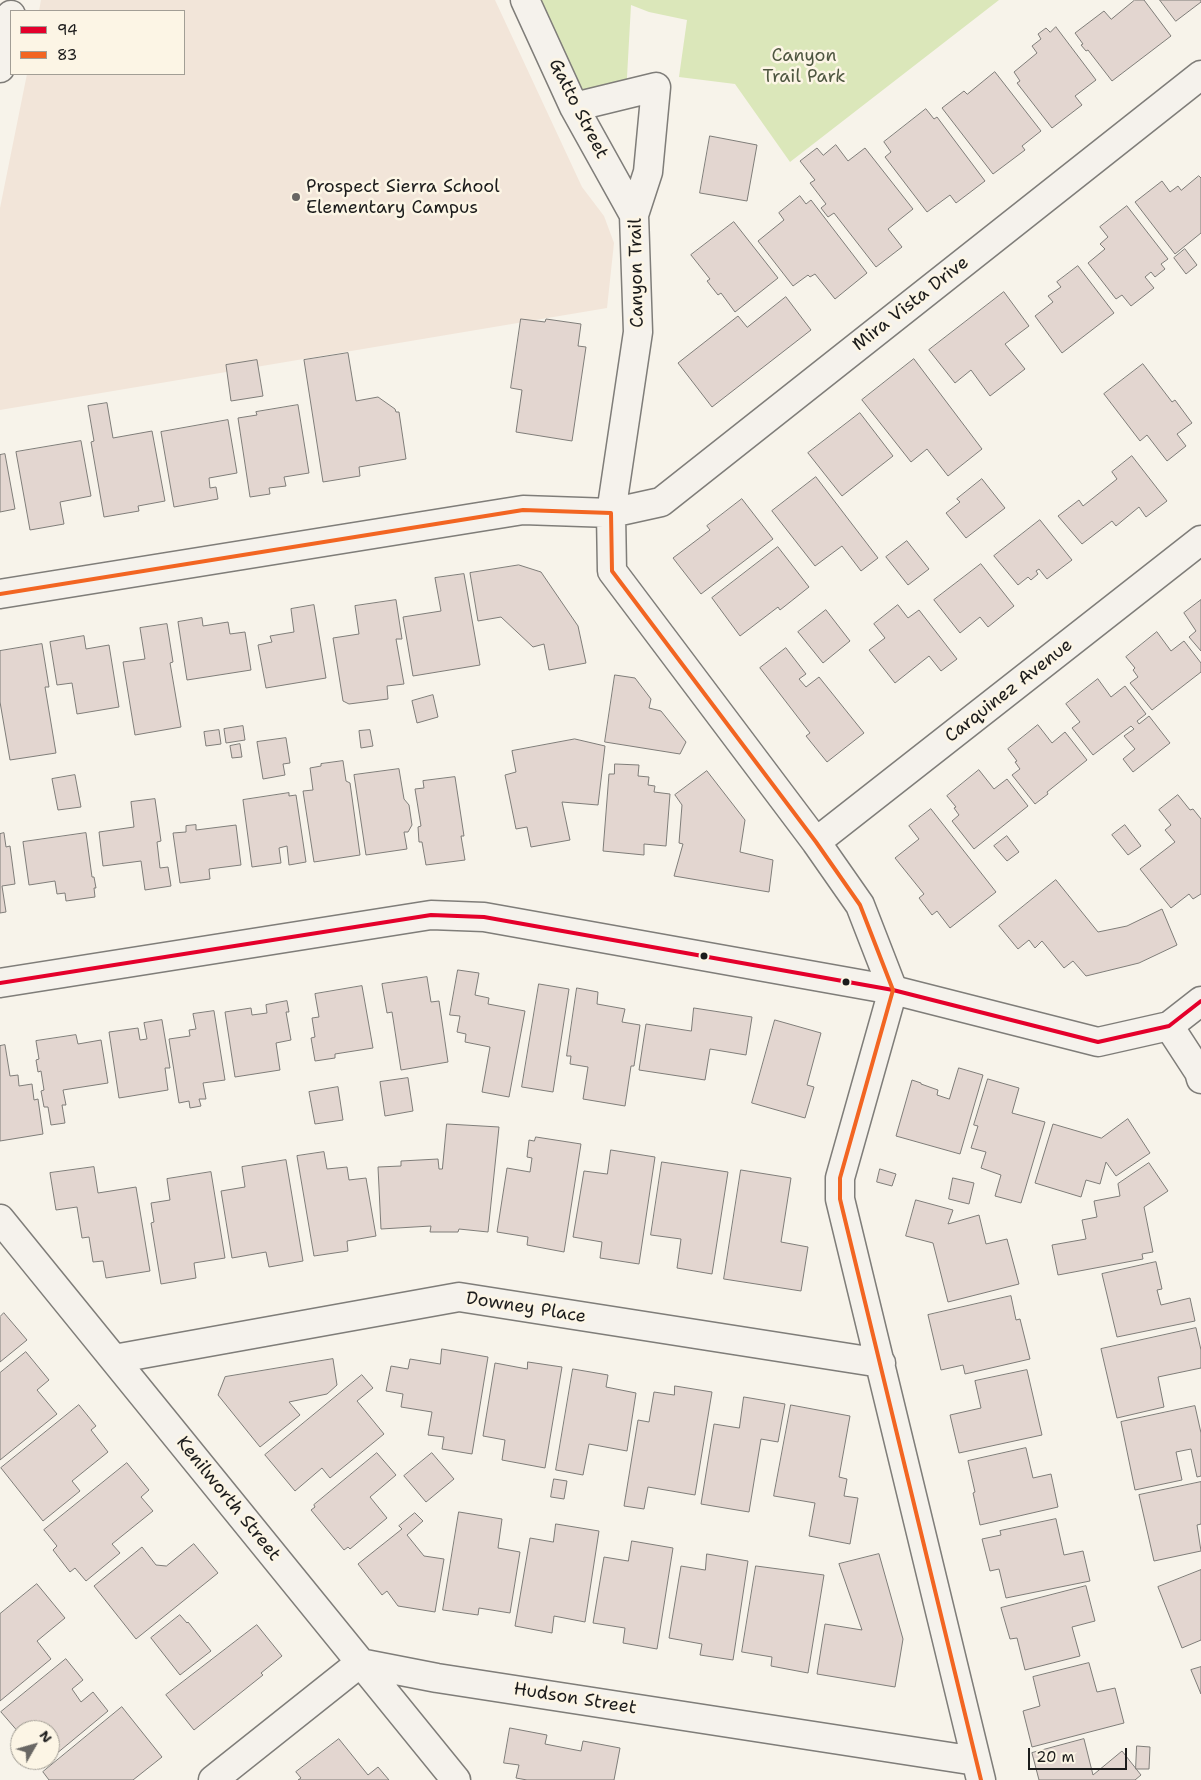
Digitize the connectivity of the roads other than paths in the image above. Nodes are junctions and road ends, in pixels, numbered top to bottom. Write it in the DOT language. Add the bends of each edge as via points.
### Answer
graph roads {
  1 [pos="525,0"];
  2 [pos="10,20"];
  3 [pos="0,68"];
  4 [pos="1201,75"];
  5 [pos="574,107"];
  6 [pos="634,215"];
  7 [pos="612,513"];
  8 [pos="1201,540"];
  9 [pos="0,594"];
  10 [pos="816,842"];
  11 [pos="0,983"];
  12 [pos="893,990"];
  13 [pos="1201,1000"];
  14 [pos="1169,1026"];
  15 [pos="1201,1080"];
  16 [pos="0,1219"];
  17 [pos="114,1359"];
  18 [pos="881,1363"];
  19 [pos="360,1663"];
  20 [pos="978,1770"];
  21 [pos="213,1780"];
  22 [pos="456,1780"];
  1 -- 5 [label="street, Gatto Street"];
  2 -- 3 [label="street"];
  4 -- 7 [label="street, Mira Vista Drive" via="661,502"];
  5 -- 6 [label="street, Gatto Street"];
  5 -- 6 [label="street, Canyon Trail" via="656,87 648,172"];
  6 -- 7 [label="street, Canyon Trail" via="638,332"];
  7 -- 9 [label="street, Mira Vista Drive" via="523,510"];
  7 -- 10 [label="street, Canyon Trail" via="612,571"];
  8 -- 10 [label="street, Carquinez Avenue"];
  10 -- 12 [label="street, Canyon Trail" via="860,905"];
  11 -- 12 [label="street" via="431,915 484,917"];
  12 -- 14 [label="street" via="1098,1042"];
  12 -- 18 [label="street" via="840,1178 840,1199"];
  13 -- 14 [label="street"];
  14 -- 15 [label="street"];
  16 -- 17 [label="street, Kenilworth Street"];
  17 -- 18 [label="street, Downey Place" via="459,1298"];
  17 -- 19 [label="street, Kenilworth Street"];
  18 -- 20 [label="street"];
  19 -- 20 [label="street, Hudson Street"];
  19 -- 21 [label="street"];
  19 -- 22 [label="street, Kenilworth Street"];
}
